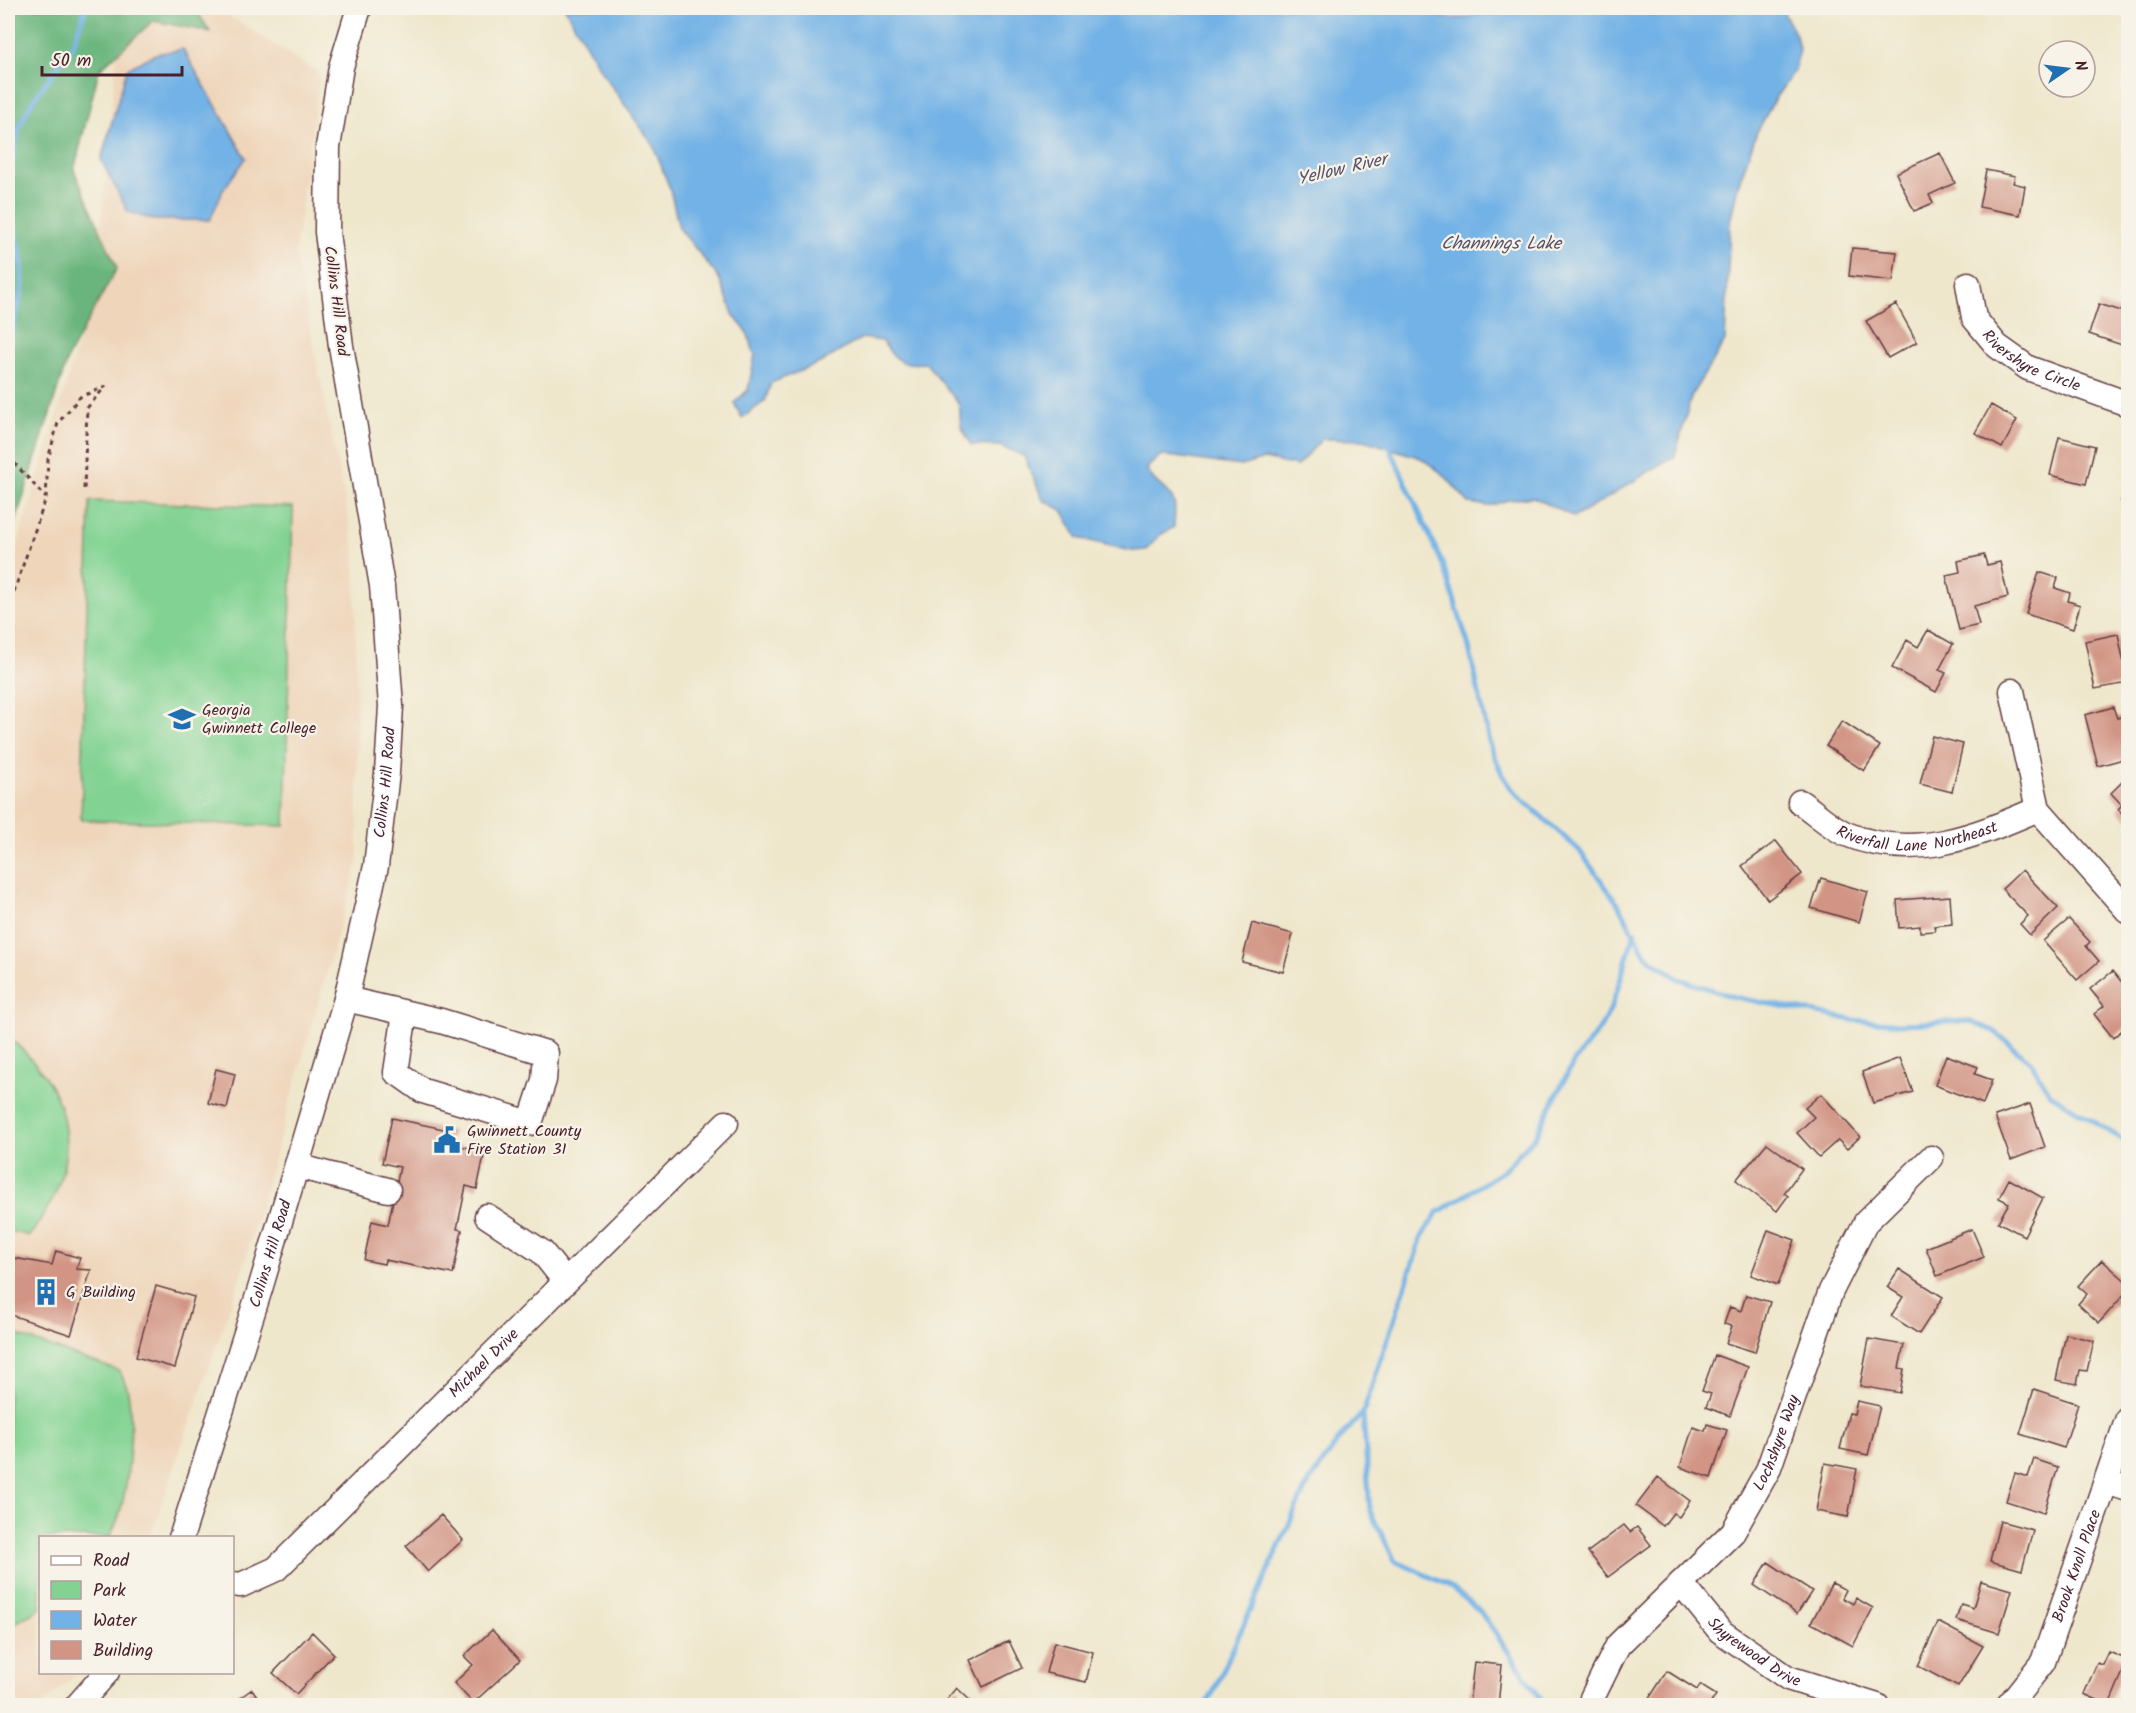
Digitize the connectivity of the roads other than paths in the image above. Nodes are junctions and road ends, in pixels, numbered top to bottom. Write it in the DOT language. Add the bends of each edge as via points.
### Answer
graph roads {
  1 [pos="359,8"];
  2 [pos="1968,284"];
  3 [pos="2128,404"];
  4 [pos="2012,691"];
  5 [pos="1800,802"];
  6 [pos="2038,809"];
  7 [pos="2128,911"];
  8 [pos="346,999"];
  9 [pos="405,1013"];
  10 [pos="726,1123"];
  11 [pos="1931,1158"];
  12 [pos="297,1166"];
  13 [pos="388,1190"];
  14 [pos="487,1216"];
  15 [pos="565,1281"];
  16 [pos="2128,1418"];
  17 [pos="2118,1485"];
  18 [pos="182,1536"];
  19 [pos="1681,1583"];
  20 [pos="234,1584"];
  21 [pos="104,1674"];
  22 [pos="77,1706"];
  23 [pos="1591,1706"];
  24 [pos="1877,1706"];
  25 [pos="2008,1706"];
  1 -- 8 [label="street, Collins Hill Road" via="341,67 328,147 327,232 341,346 382,586 391,706 376,866"];
  2 -- 3 [label="street, Rivershyre Circle" via="1974,318 1997,346 2028,368"];
  4 -- 6 [label="street"];
  5 -- 6 [label="street, Riverfall Lane Northeast" via="1845,833 1894,847 1936,846 1977,836"];
  6 -- 7 [label="street"];
  8 -- 9 [label="street"];
  8 -- 12 [label="street, Collins Hill Road"];
  9 -- 9 [label="street" via="546,1053 544,1080 530,1122 423,1091 396,1072"];
  10 -- 15 [label="street, Michael Drive"];
  11 -- 19 [label="street, Lochshyre Way" via="1866,1222 1831,1291 1768,1470 1733,1532"];
  12 -- 13 [label="street"];
  12 -- 18 [label="street, Collins Hill Road"];
  14 -- 15 [label="street" via="542,1252"];
  15 -- 20 [label="street, Michael Drive" via="276,1569 242,1585"];
  16 -- 17 [label="street, Brook Knoll Place"];
  17 -- 25 [label="street, Brook Knoll Place" via="2043,1662"];
  19 -- 23 [label="street, Lochshyre Way" via="1618,1645"];
  19 -- 24 [label="street, Shyrewood Drive" via="1720,1631 1788,1678"];
  21 -- 22 [label="street"];
}
